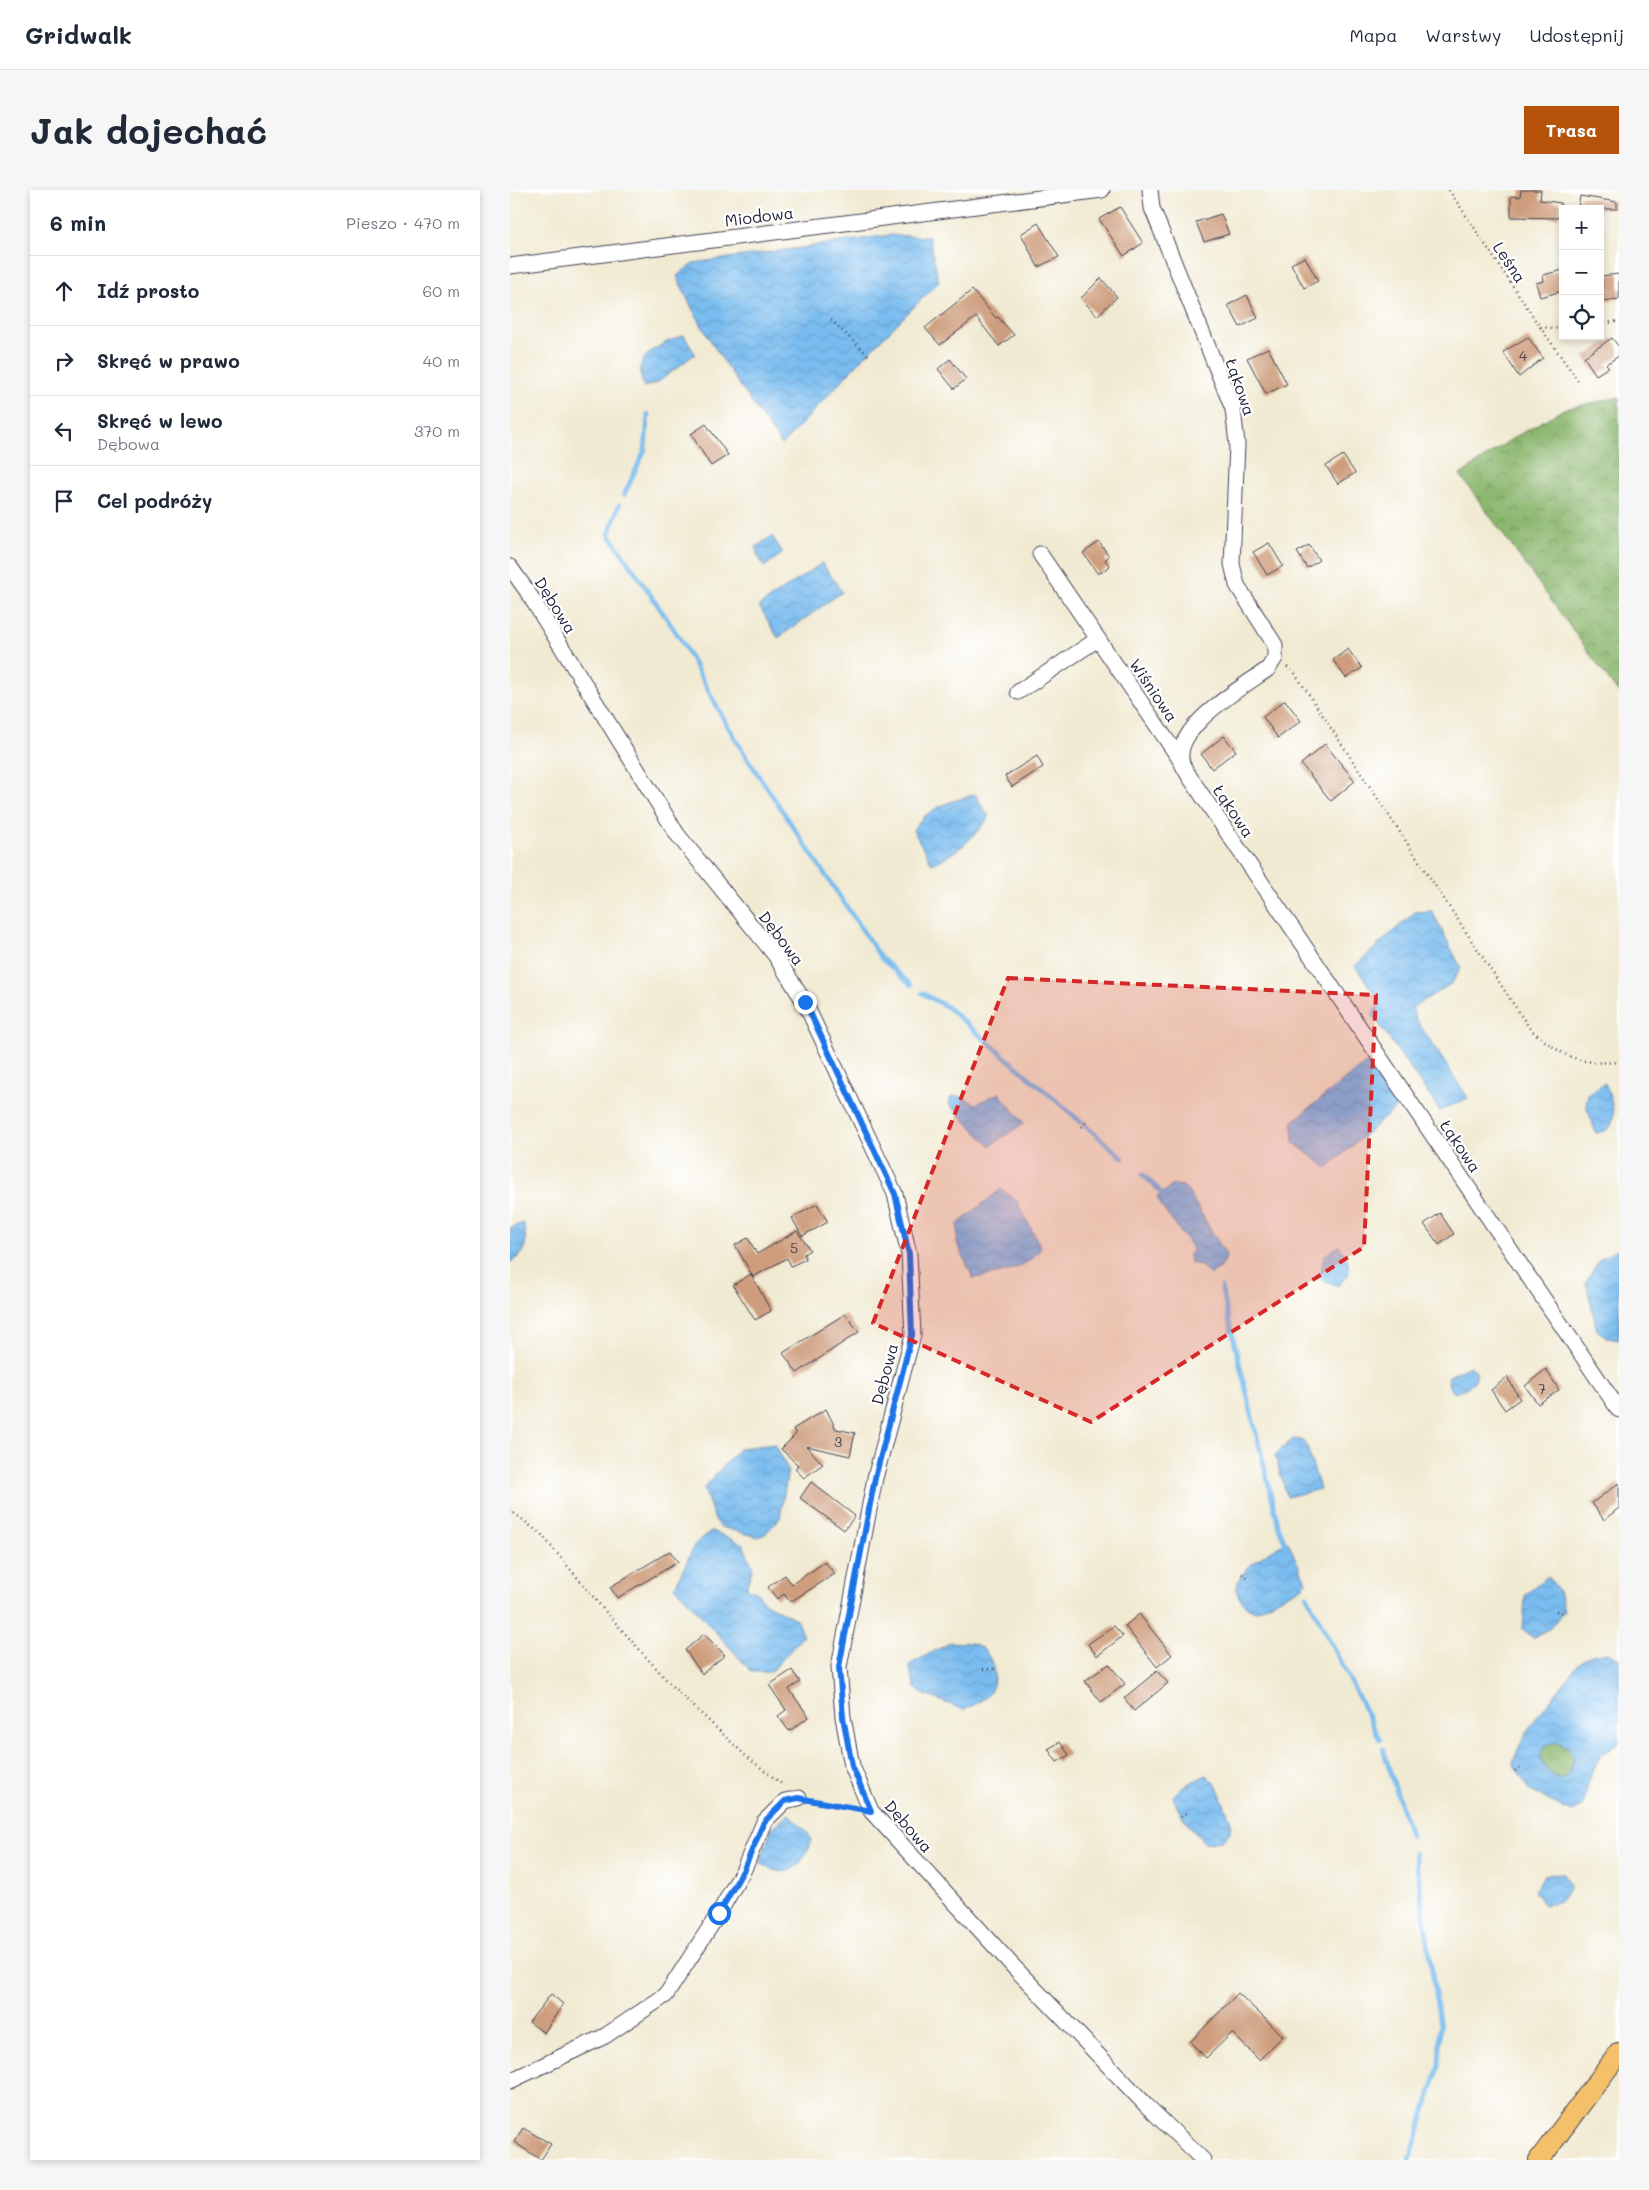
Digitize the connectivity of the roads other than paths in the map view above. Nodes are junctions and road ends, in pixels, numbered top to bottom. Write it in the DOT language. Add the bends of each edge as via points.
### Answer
graph roads {
  1 [pos="1102,190"];
  2 [pos="1150,190"];
  3 [pos="510,266"];
  4 [pos="1040,554"];
  5 [pos="510,567"];
  6 [pos="1098,639"];
  7 [pos="1018,692"];
  8 [pos="1181,761"];
  9 [pos="1619,1410"];
  10 [pos="798,1798"];
  11 [pos="1619,2053"];
  12 [pos="510,2080"];
  13 [pos="1203,2160"];
  14 [pos="1539,2160"];
  1 -- 3 [label="street, Miodowa"];
  2 -- 8 [label="street, Łąkowa" via="1152,208 1233,409 1237,444 1232,564 1237,585 1275,645 1275,658 1268,669 1198,720 1189,731"];
  4 -- 6 [label="street, Wiśniowa"];
  5 -- 13 [label="street, Dębowa" via="677,834 775,956 805,1002 895,1194 909,1254 912,1335 875,1478 839,1667 843,1717 852,1766 871,1811 1012,1965"];
  6 -- 7 [label="street"];
  6 -- 8 [label="street, Wiśniowa"];
  8 -- 9 [label="street, Łąkowa"];
  10 -- 12 [label="street" via="785,1801 764,1822 744,1869 666,1995 605,2036"];
  11 -- 14 [label="main road"];
}
